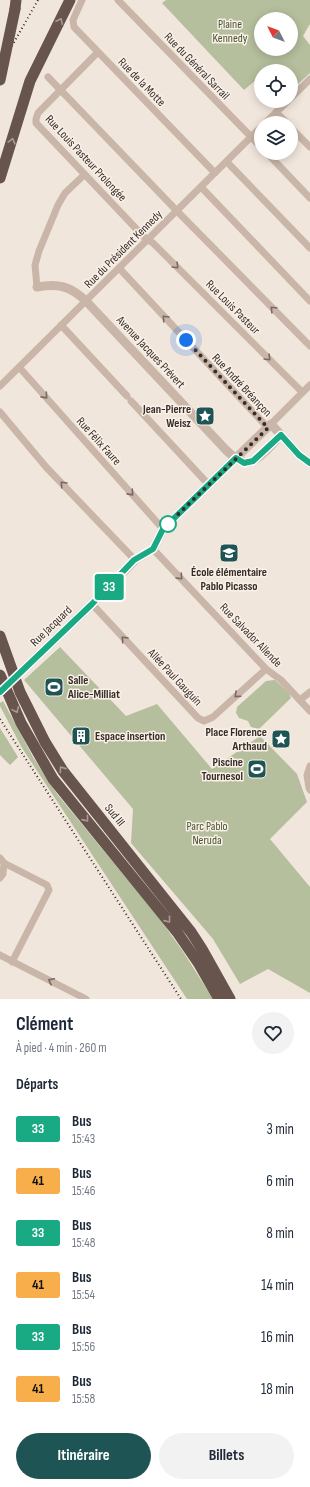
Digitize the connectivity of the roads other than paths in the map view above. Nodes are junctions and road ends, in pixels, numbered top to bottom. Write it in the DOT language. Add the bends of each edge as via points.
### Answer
graph roads {
  1 [pos="70,0"];
  2 [pos="82,0"];
  3 [pos="118,0"];
  4 [pos="15,3"];
  5 [pos="98,52"];
  6 [pos="48,77"];
  7 [pos="310,79"];
  8 [pos="0,80"];
  9 [pos="61,90"];
  10 [pos="298,91"];
  11 [pos="280,108"];
  12 [pos="276,112"];
  13 [pos="272,116"];
  14 [pos="280,116"];
  15 [pos="254,134"];
  16 [pos="298,135"];
  17 [pos="251,137"];
  18 [pos="254,140"];
  19 [pos="310,147"];
  20 [pos="274,160"];
  21 [pos="227,162"];
  22 [pos="215,173"];
  23 [pos="84,175"];
  24 [pos="0,178"];
  25 [pos="201,187"];
  26 [pos="310,198"];
  27 [pos="177,211"];
  28 [pos="147,240"];
  29 [pos="310,248"];
  30 [pos="119,268"];
  31 [pos="37,287"];
  32 [pos="86,301"];
  33 [pos="310,301"];
  34 [pos="61,326"];
  35 [pos="310,346"];
  36 [pos="19,367"];
  37 [pos="310,385"];
  38 [pos="0,386"];
  39 [pos="302,392"];
  40 [pos="0,412"];
  41 [pos="270,426"];
  42 [pos="281,435"];
  43 [pos="236,458"];
  44 [pos="310,463"];
  45 [pos="209,485"];
  46 [pos="163,529"];
  47 [pos="153,549"];
  48 [pos="134,560"];
  49 [pos="92,604"];
  50 [pos="0,636"];
  51 [pos="266,669"];
  52 [pos="0,675"];
  53 [pos="0,692"];
  54 [pos="310,692"];
  55 [pos="300,700"];
  56 [pos="310,711"];
  57 [pos="310,766"];
  58 [pos="310,790"];
  59 [pos="2,860"];
  60 [pos="0,878"];
  61 [pos="165,899"];
  62 [pos="0,955"];
  63 [pos="12,962"];
  64 [pos="86,999"];
  65 [pos="219,999"];
  66 [pos="230,999"];
  67 [pos="236,999"];
  24 -- 1 [label="highway, one-way" via="30,81"];
  2 -- 5 [label="street, Rue de la Motte" via="73,20 74,27"];
  3 -- 17 [label="street, Rue du Général Sarrail"];
  4 -- 8 [label="highway, bridge"];
  5 -- 9 [label="street"];
  5 -- 22 [label="street, Rue de la Motte"];
  6 -- 9 [label="street"];
  7 -- 10 [label="street"];
  9 -- 23 [label="street, Rue Louis Pasteur Prolongée" via="38,113 36,123"];
  9 -- 27 [label="street"];
  11 -- 12 [label="street"];
  12 -- 13 [label="street"];
  12 -- 14 [label="street"];
  15 -- 17 [label="street, Rue du Président Kennedy"];
  16 -- 19 [label="street"];
  17 -- 18 [label="street, Rue du Général Sarrail"];
  17 -- 21 [label="street, Rue du Président Kennedy"];
  20 -- 26 [label="street"];
  21 -- 22 [label="street, Rue du Président Kennedy"];
  21 -- 29 [label="street"];
  22 -- 25 [label="street, Rue du Président Kennedy"];
  23 -- 28 [label="street, Rue Louis Pasteur Prolongée"];
  23 -- 31 [label="street" via="65,193 58,205 35,265"];
  25 -- 27 [label="street, Rue du Président Kennedy"];
  25 -- 33 [label="street"];
  27 -- 28 [label="street, Rue du Président Kennedy"];
  35 -- 27 [label="street, one-way"];
  28 -- 30 [label="street, Rue du Président Kennedy"];
  28 -- 39 [label="street, Rue Louis Pasteur, one-way" via="153,243"];
  30 -- 32 [label="street, Rue du Président Kennedy"];
  41 -- 30 [label="street, Rue André Bréançon, one-way"];
  31 -- 32 [label="street, Avenue Jacques Prévert" via="50,284 65,287"];
  32 -- 34 [label="street, Rue du Président Kennedy"];
  32 -- 43 [label="street, Avenue Jacques Prévert"];
  34 -- 36 [label="street, Rue du Président Kennedy"];
  34 -- 45 [label="street"];
  36 -- 38 [label="street, Rue du Président Kennedy"];
  36 -- 46 [label="street, Rue Félix Faure, one-way"];
  37 -- 39 [label="street"];
  39 -- 41 [label="street"];
  48 -- 40 [label="street, one-way" via="46,466"];
  41 -- 42 [label="street"];
  41 -- 43 [label="street"];
  42 -- 43 [label="street" via="253,461 244,463"];
  42 -- 44 [label="street"];
  43 -- 45 [label="street"];
  45 -- 46 [label="street"];
  46 -- 47 [label="street"];
  47 -- 48 [label="street, Rue Jacquard"];
  47 -- 51 [label="street, Rue Salvador Allende, one-way"];
  48 -- 49 [label="street, Rue Jacquard"];
  51 -- 49 [label="street, Allée Paul Gauguin, one-way" via="213,717 204,721 187,707"];
  49 -- 53 [label="street, Rue Jacquard, bridge"];
  61 -- 50 [label="highway, Sud III, one-way" via="63,770 45,742 20,692"];
  51 -- 55 [label="street, Rue Salvador Allende"];
  52 -- 65 [label="highway, Sud III, one-way" via="21,723 53,778 178,932"];
  54 -- 55 [label="street"];
  55 -- 56 [label="street, Rue Salvador Allende"];
  57 -- 58 [label="street" via="307,775"];
  59 -- 60 [label="street" via="3,874"];
  59 -- 63 [label="street" via="47,885 49,890"];
  61 -- 66 [label="highway, Sud III" via="202,949"];
  61 -- 67 [label="highway" via="207,946"];
  62 -- 63 [label="street"];
  64 -- 63 [label="street, one-way"];
}
